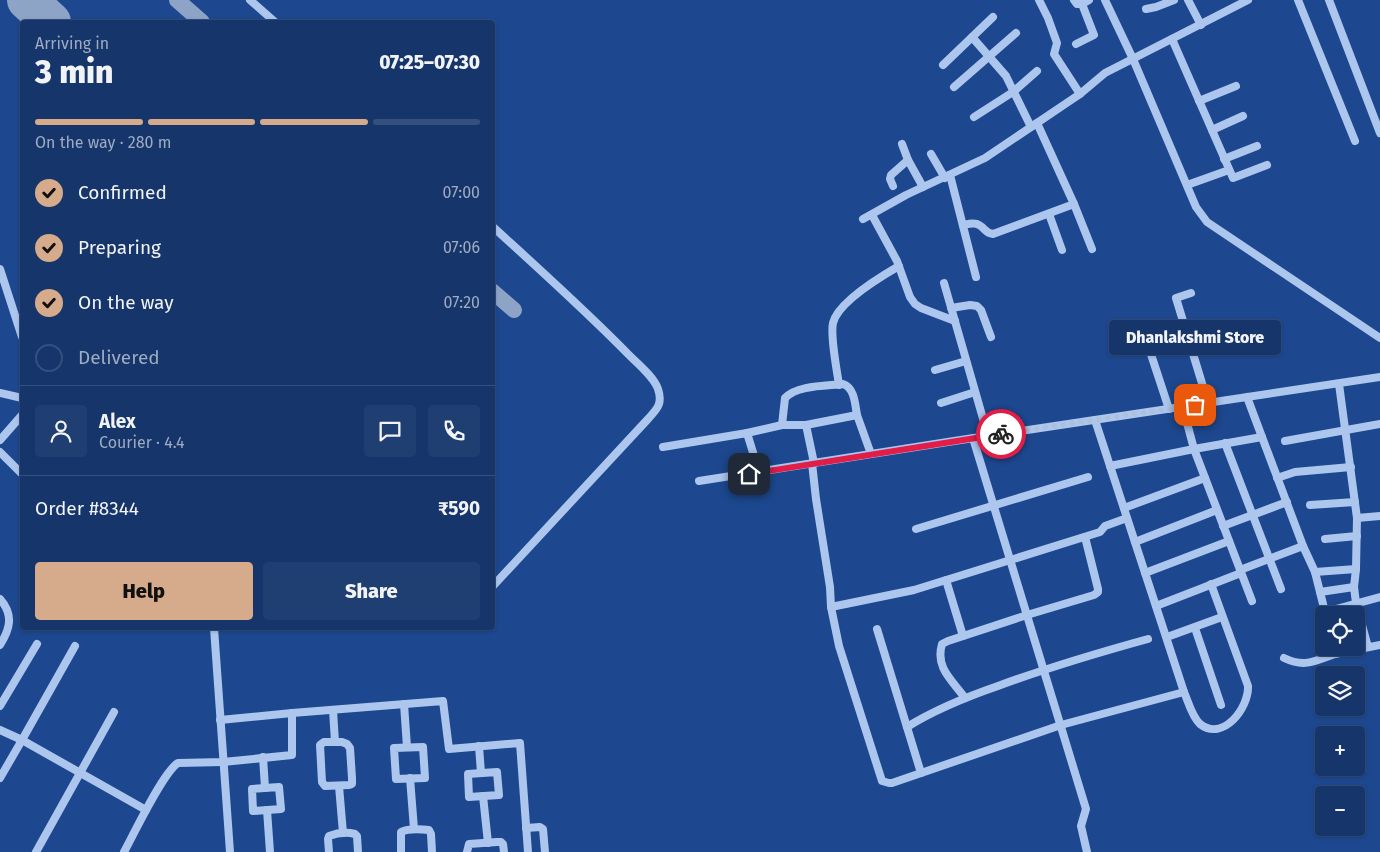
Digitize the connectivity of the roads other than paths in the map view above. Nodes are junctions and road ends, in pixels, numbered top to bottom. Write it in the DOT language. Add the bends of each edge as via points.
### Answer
graph roads {
  1 [pos="250,0"];
  2 [pos="1038,0"];
  3 [pos="1074,0"];
  4 [pos="1105,0"];
  5 [pos="1174,0"];
  6 [pos="1188,0"];
  7 [pos="1247,0"];
  8 [pos="1298,0"];
  9 [pos="1329,0"];
  10 [pos="1086,2"];
  11 [pos="1146,9"];
  12 [pos="993,17"];
  13 [pos="273,20"];
  14 [pos="1201,25"];
  15 [pos="1016,33"];
  16 [pos="972,37"];
  17 [pos="1172,39"];
  18 [pos="1076,44"];
  19 [pos="989,57"];
  20 [pos="1133,59"];
  21 [pos="943,65"];
  22 [pos="1037,71"];
  23 [pos="1236,86"];
  24 [pos="954,87"];
  25 [pos="1013,92"];
  26 [pos="1080,94"];
  27 [pos="1199,101"];
  28 [pos="1244,116"];
  29 [pos="974,118"];
  30 [pos="1034,125"];
  31 [pos="1212,130"];
  32 [pos="1380,133"];
  33 [pos="1354,141"];
  34 [pos="902,144"];
  35 [pos="1257,146"];
  36 [pos="930,154"];
  37 [pos="1224,159"];
  38 [pos="908,160"];
  39 [pos="1267,165"];
  40 [pos="1229,170"];
  41 [pos="947,176"];
  42 [pos="1186,185"];
  43 [pos="893,186"];
  44 [pos="923,187"];
  45 [pos="1074,204"];
  46 [pos="1049,214"];
  47 [pos="872,215"];
  48 [pos="864,219"];
  49 [pos="963,225"];
  50 [pos="495,229"];
  51 [pos="1092,249"];
  52 [pos="1062,250"];
  53 [pos="899,266"];
  54 [pos="0,269"];
  55 [pos="976,277"];
  56 [pos="944,283"];
  57 [pos="1191,293"];
  58 [pos="951,308"];
  59 [pos="955,321"];
  60 [pos="1141,324"];
  61 [pos="20,331"];
  62 [pos="991,337"];
  63 [pos="1380,338"];
  64 [pos="1190,344"];
  65 [pos="1151,353"];
  66 [pos="966,361"];
  67 [pos="935,370"];
  68 [pos="1380,377"];
  69 [pos="1339,384"];
  70 [pos="839,385"];
  71 [pos="975,392"];
  72 [pos="0,393"];
  73 [pos="1247,397"];
  74 [pos="20,398"];
  75 [pos="941,403"];
  76 [pos="1208,403"];
  77 [pos="1182,408"];
  78 [pos="1169,409"];
  79 [pos="857,415"];
  80 [pos="1095,420"];
  81 [pos="1380,424"];
  82 [pos="19,425"];
  83 [pos="782,425"];
  84 [pos="806,425"];
  85 [pos="1346,430"];
  86 [pos="747,432"];
  87 [pos="988,436"];
  88 [pos="1262,437"];
  89 [pos="973,438"];
  90 [pos="0,440"];
  91 [pos="1286,440"];
  92 [pos="1225,443"];
  93 [pos="663,447"];
  94 [pos="1194,449"];
  95 [pos="0,452"];
  96 [pos="871,454"];
  97 [pos="813,463"];
  98 [pos="1110,466"];
  99 [pos="20,467"];
  100 [pos="1351,467"];
  101 [pos="759,472"];
  102 [pos="1088,477"];
  103 [pos="1205,478"];
  104 [pos="1277,478"];
  105 [pos="699,481"];
  106 [pos="1287,502"];
  107 [pos="1355,502"];
  108 [pos="993,505"];
  109 [pos="1310,505"];
  110 [pos="1124,508"];
  111 [pos="1217,510"];
  112 [pos="1253,515"];
  113 [pos="1380,516"];
  114 [pos="1127,518"];
  115 [pos="1357,518"];
  116 [pos="1223,526"];
  117 [pos="916,528"];
  118 [pos="1357,536"];
  119 [pos="1085,537"];
  120 [pos="1325,539"];
  121 [pos="1229,541"];
  122 [pos="1135,542"];
  123 [pos="1303,546"];
  124 [pos="1270,558"];
  125 [pos="1010,560"];
  126 [pos="1356,569"];
  127 [pos="1240,571"];
  128 [pos="1314,572"];
  129 [pos="1145,573"];
  130 [pos="946,580"];
  131 [pos="495,584"];
  132 [pos="1211,584"];
  133 [pos="1354,587"];
  134 [pos="1281,589"];
  135 [pos="1320,592"];
  136 [pos="1380,597"];
  137 [pos="0,599"];
  138 [pos="1252,600"];
  139 [pos="1356,603"];
  140 [pos="1156,606"];
  141 [pos="1323,606"];
  142 [pos="1348,606"];
  143 [pos="830,607"];
  144 [pos="1027,615"];
  145 [pos="1222,617"];
  146 [pos="1195,628"];
  147 [pos="877,629"];
  148 [pos="214,630"];
  149 [pos="963,636"];
  150 [pos="1167,637"];
  151 [pos="1148,638"];
  152 [pos="37,644"];
  153 [pos="0,645"];
  154 [pos="1380,645"];
  155 [pos="75,646"];
  156 [pos="1365,648"];
  157 [pos="1368,648"];
  158 [pos="1324,656"];
  159 [pos="1284,658"];
  160 [pos="1044,669"];
  161 [pos="1184,692"];
  162 [pos="965,698"];
  163 [pos="404,704"];
  164 [pos="1222,705"];
  165 [pos="0,706"];
  166 [pos="333,710"];
  167 [pos="114,712"];
  168 [pos="292,713"];
  169 [pos="220,720"];
  170 [pos="1061,725"];
  171 [pos="907,727"];
  172 [pos="0,730"];
  173 [pos="22,740"];
  174 [pos="335,742"];
  175 [pos="479,746"];
  176 [pos="407,748"];
  177 [pos="263,758"];
  178 [pos="223,762"];
  179 [pos="80,772"];
  180 [pos="481,773"];
  181 [pos="921,773"];
  182 [pos="0,778"];
  183 [pos="410,778"];
  184 [pos="339,786"];
  185 [pos="265,788"];
  186 [pos="484,796"];
  187 [pos="146,810"];
  188 [pos="267,810"];
  189 [pos="526,828"];
  190 [pos="414,830"];
  191 [pos="343,833"];
  192 [pos="488,843"];
  193 [pos="36,852"];
  194 [pos="124,852"];
  195 [pos="230,852"];
  196 [pos="270,852"];
  197 [pos="329,852"];
  198 [pos="358,852"];
  199 [pos="401,852"];
  200 [pos="432,852"];
  201 [pos="467,852"];
  202 [pos="504,852"];
  203 [pos="528,852"];
  204 [pos="545,852"];
  205 [pos="1087,852"];
  1 -- 13 [label="street"];
  2 -- 26 [label="street" via="1056,43 1054,54"];
  3 -- 10 [label="street" via="1077,4"];
  4 -- 20 [label="street"];
  5 -- 11 [label="street"];
  6 -- 14 [label="street"];
  7 -- 14 [label="street"];
  8 -- 33 [label="street"];
  9 -- 32 [label="street"];
  10 -- 18 [label="street" via="1094,34"];
  12 -- 16 [label="street"];
  14 -- 17 [label="street"];
  15 -- 19 [label="street"];
  16 -- 19 [label="street"];
  16 -- 21 [label="street"];
  17 -- 20 [label="street"];
  17 -- 27 [label="street"];
  19 -- 24 [label="street"];
  19 -- 25 [label="street" via="1006,76"];
  20 -- 26 [label="street" via="1105,73"];
  20 -- 42 [label="street"];
  22 -- 25 [label="street"];
  23 -- 27 [label="street"];
  25 -- 29 [label="street"];
  25 -- 30 [label="street"];
  26 -- 30 [label="street"];
  27 -- 31 [label="street"];
  28 -- 31 [label="street"];
  30 -- 41 [label="street" via="985,158"];
  30 -- 45 [label="street"];
  31 -- 37 [label="street"];
  34 -- 38 [label="street"];
  35 -- 37 [label="street"];
  36 -- 41 [label="street"];
  37 -- 40 [label="street"];
  38 -- 43 [label="street" via="890,174"];
  38 -- 44 [label="street"];
  39 -- 40 [label="street" via="1233,178"];
  40 -- 42 [label="street"];
  41 -- 44 [label="street"];
  41 -- 49 [label="street"];
  42 -- 63 [label="street" via="1207,222"];
  44 -- 47 [label="street"];
  45 -- 46 [label="street"];
  45 -- 51 [label="street"];
  46 -- 49 [label="street" via="993,234 988,234 976,223"];
  46 -- 52 [label="street"];
  47 -- 48 [label="street"];
  47 -- 53 [label="street"];
  49 -- 55 [label="street"];
  50 -- 131 [label="street" via="648,374 658,387 661,399 648,419"];
  53 -- 59 [label="street" via="915,304"];
  53 -- 70 [label="street" via="860,292 836,316 832,329"];
  54 -- 61 [label="street"];
  56 -- 58 [label="street"];
  57 -- 64 [label="street" via="1176,298"];
  58 -- 59 [label="street"];
  58 -- 62 [label="street" via="977,306"];
  59 -- 66 [label="street"];
  60 -- 65 [label="street"];
  64 -- 65 [label="street"];
  64 -- 76 [label="street"];
  65 -- 78 [label="street"];
  66 -- 67 [label="street"];
  66 -- 71 [label="street"];
  68 -- 69 [label="street"];
  69 -- 73 [label="street"];
  69 -- 85 [label="street"];
  70 -- 79 [label="street" via="848,386 851,390"];
  70 -- 83 [label="street" via="795,390 789,394 783,405"];
  71 -- 75 [label="street"];
  71 -- 87 [label="street"];
  72 -- 74 [label="street"];
  73 -- 76 [label="street"];
  73 -- 88 [label="street"];
  76 -- 77 [label="street"];
  77 -- 78 [label="street"];
  77 -- 94 [label="street"];
  78 -- 80 [label="street"];
  79 -- 84 [label="street"];
  79 -- 96 [label="street"];
  80 -- 87 [label="street"];
  80 -- 98 [label="street"];
  81 -- 85 [label="street"];
  82 -- 90 [label="street"];
  83 -- 84 [label="street"];
  83 -- 86 [label="street"];
  84 -- 97 [label="street"];
  85 -- 91 [label="street"];
  85 -- 100 [label="street"];
  86 -- 93 [label="street"];
  86 -- 101 [label="street"];
  87 -- 89 [label="street"];
  88 -- 92 [label="street"];
  88 -- 104 [label="street"];
  89 -- 96 [label="street"];
  89 -- 108 [label="street"];
  92 -- 94 [label="street"];
  92 -- 112 [label="street"];
  94 -- 98 [label="street"];
  94 -- 103 [label="street"];
  95 -- 99 [label="street"];
  96 -- 97 [label="street"];
  97 -- 101 [label="street"];
  97 -- 143 [label="street"];
  98 -- 110 [label="street"];
  100 -- 104 [label="street" via="1294,472"];
  100 -- 107 [label="street"];
  101 -- 105 [label="street"];
  102 -- 108 [label="street"];
  103 -- 110 [label="street"];
  103 -- 111 [label="street"];
  104 -- 106 [label="street"];
  106 -- 112 [label="street"];
  106 -- 123 [label="street"];
  107 -- 109 [label="street"];
  107 -- 115 [label="street"];
  108 -- 117 [label="street"];
  108 -- 125 [label="street"];
  110 -- 114 [label="street"];
  111 -- 116 [label="street"];
  111 -- 122 [label="street"];
  112 -- 116 [label="street"];
  112 -- 124 [label="street"];
  113 -- 115 [label="street"];
  114 -- 119 [label="street"];
  114 -- 122 [label="street"];
  115 -- 118 [label="street"];
  116 -- 121 [label="street"];
  118 -- 120 [label="street"];
  118 -- 126 [label="street"];
  119 -- 125 [label="street"];
  119 -- 144 [label="street" via="1098,592"];
  121 -- 127 [label="street"];
  121 -- 129 [label="street"];
  122 -- 129 [label="street"];
  123 -- 124 [label="street"];
  123 -- 128 [label="street"];
  124 -- 127 [label="street"];
  124 -- 134 [label="street"];
  125 -- 130 [label="street"];
  125 -- 144 [label="street"];
  126 -- 128 [label="street"];
  126 -- 133 [label="street"];
  127 -- 132 [label="street"];
  127 -- 138 [label="street"];
  128 -- 135 [label="street"];
  129 -- 140 [label="street"];
  130 -- 143 [label="street"];
  130 -- 149 [label="street"];
  132 -- 140 [label="street"];
  132 -- 145 [label="street"];
  133 -- 135 [label="street"];
  133 -- 139 [label="street"];
  135 -- 141 [label="street"];
  136 -- 139 [label="street"];
  137 -- 153 [label="street" via="9,616 6,636"];
  139 -- 142 [label="street"];
  139 -- 157 [label="street"];
  140 -- 150 [label="street"];
  143 -- 181 [label="street" via="858,711 882,781 888,784"];
  144 -- 149 [label="street"];
  144 -- 160 [label="street"];
  145 -- 146 [label="street"];
  145 -- 161 [label="street" via="1248,686 1245,704 1239,714 1221,728 1211,729 1197,721"];
  146 -- 150 [label="street"];
  146 -- 164 [label="street"];
  147 -- 171 [label="street"];
  148 -- 169 [label="street"];
  149 -- 162 [label="street" via="942,644 940,653 945,672"];
  150 -- 161 [label="street"];
  151 -- 160 [label="street"];
  152 -- 165 [label="street"];
  154 -- 157 [label="street"];
  155 -- 173 [label="street"];
  156 -- 157 [label="street"];
  158 -- 159 [label="street" via="1307,664"];
  160 -- 162 [label="street"];
  160 -- 170 [label="street"];
  161 -- 170 [label="street"];
  162 -- 171 [label="street"];
  163 -- 166 [label="street"];
  163 -- 175 [label="street" via="443,701 448,749"];
  163 -- 176 [label="street"];
  166 -- 168 [label="street"];
  166 -- 174 [label="street"];
  167 -- 179 [label="street"];
  168 -- 169 [label="street"];
  168 -- 177 [label="street" via="292,755"];
  169 -- 178 [label="street"];
  170 -- 181 [label="street"];
  170 -- 205 [label="street" via="1086,809 1081,826"];
  171 -- 181 [label="street"];
  172 -- 173 [label="street"];
  173 -- 179 [label="street"];
  173 -- 182 [label="street"];
  174 -- 184 [label="street" via="342,742 350,748 351,785"];
  174 -- 184 [label="street" via="320,744 322,782 325,786"];
  175 -- 180 [label="street"];
  175 -- 189 [label="street" via="520,743"];
  176 -- 183 [label="street" via="394,748 396,779"];
  176 -- 183 [label="street" via="423,747 425,778"];
  177 -- 178 [label="street"];
  177 -- 185 [label="street"];
  178 -- 187 [label="street" via="174,765"];
  178 -- 195 [label="street"];
  179 -- 187 [label="street"];
  179 -- 193 [label="street"];
  180 -- 186 [label="street" via="468,774 469,797"];
  180 -- 186 [label="street" via="497,772 498,795"];
  183 -- 190 [label="street"];
  184 -- 191 [label="street"];
  185 -- 188 [label="street" via="252,790 253,804 254,811"];
  185 -- 188 [label="street" via="279,787 281,809"];
  186 -- 192 [label="street"];
  187 -- 194 [label="street"];
  188 -- 196 [label="street"];
  189 -- 203 [label="street"];
  189 -- 204 [label="street" via="543,829"];
  190 -- 199 [label="street" via="401,832"];
  190 -- 200 [label="street" via="429,830"];
  191 -- 197 [label="street" via="329,836"];
  191 -- 198 [label="street" via="356,834"];
  192 -- 201 [label="street" via="469,844"];
  192 -- 202 [label="street" via="502,842"];
}
